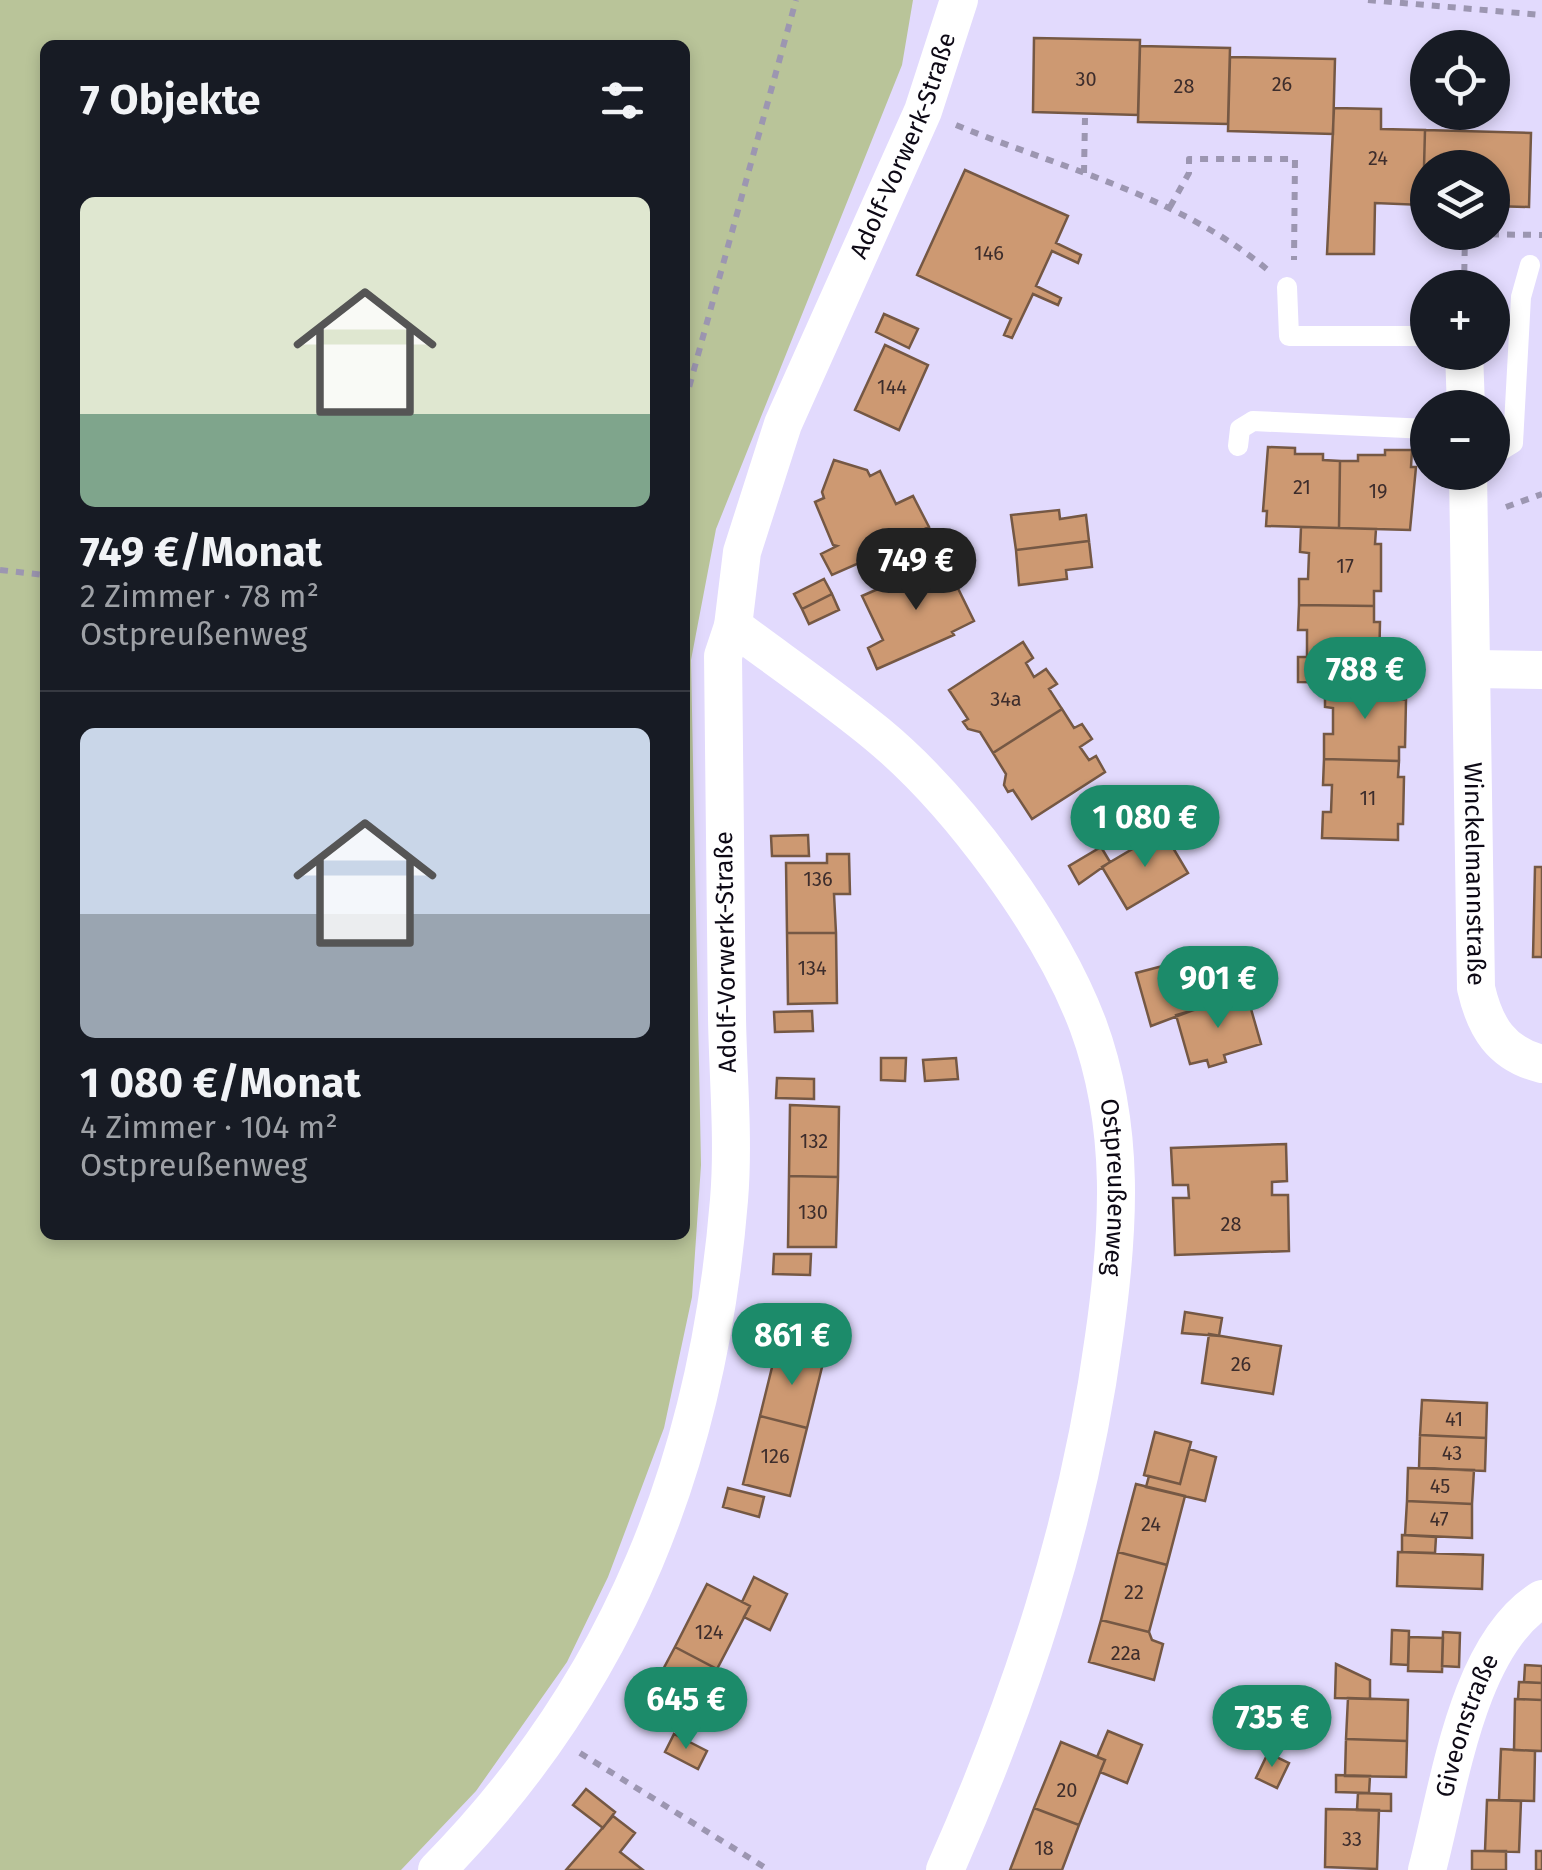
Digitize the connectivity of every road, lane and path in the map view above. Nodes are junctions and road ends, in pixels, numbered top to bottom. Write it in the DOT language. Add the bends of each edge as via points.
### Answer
graph roads {
  1 [pos="796,0"];
  2 [pos="958,0"];
  3 [pos="1368,0"];
  4 [pos="1542,15"];
  5 [pos="1085,118"];
  6 [pos="974,132"];
  7 [pos="1084,174"];
  8 [pos="1170,207"];
  9 [pos="1531,234"];
  10 [pos="1530,265"];
  11 [pos="1464,270"];
  12 [pos="1287,287"];
  13 [pos="1410,336"];
  14 [pos="690,384"];
  15 [pos="1410,428"];
  16 [pos="1238,446"];
  17 [pos="1510,446"];
  18 [pos="1469,490"];
  19 [pos="0,570"];
  20 [pos="40,574"];
  21 [pos="732,626"];
  22 [pos="1474,670"];
  23 [pos="1542,670"];
  24 [pos="1542,1064"];
  25 [pos="1542,1599"];
  26 [pos="549,1734"];
  27 [pos="437,1870"];
  28 [pos="769,1870"];
  29 [pos="946,1870"];
  30 [pos="1427,1870"];
  1 -- 14 [label="path"];
  2 -- 21 [label="street, Adolf-Vorwerk-Straße" via="923,111 784,424 742,552"];
  3 -- 4 [label="path"];
  5 -- 7 [label="path"];
  6 -- 7 [label="path"];
  7 -- 8 [label="path"];
  8 -- 12 [label="path" via="1236,244"];
  8 -- 12 [label="path" via="1189,159 1295,159 1294,267"];
  9 -- 11 [label="path" via="1465,234"];
  10 -- 17 [label="lane" via="1520,297"];
  12 -- 13 [label="lane" via="1289,336"];
  15 -- 16 [label="lane" via="1254,420 1240,429"];
  18 -- 22 [label="street, Winckelmannstraße"];
  19 -- 20 [label="path"];
  21 -- 26 [label="street, Adolf-Vorwerk-Straße" via="722,656 729,1198 703,1374 674,1494 642,1572"];
  21 -- 29 [label="street, Ostpreußenweg" via="880,736 1008,881 1088,1026 1115,1126 1118,1237 1064,1551 998,1752"];
  22 -- 23 [label="street"];
  22 -- 24 [label="street, Winckelmannstraße" via="1476,988 1498,1042 1520,1059"];
  25 -- 30 [label="street, Giveonstraße" via="1511,1624 1480,1674"];
  26 -- 27 [label="street, Adolf-Vorwerk-Straße" via="484,1822"];
  26 -- 28 [label="path"];
}
